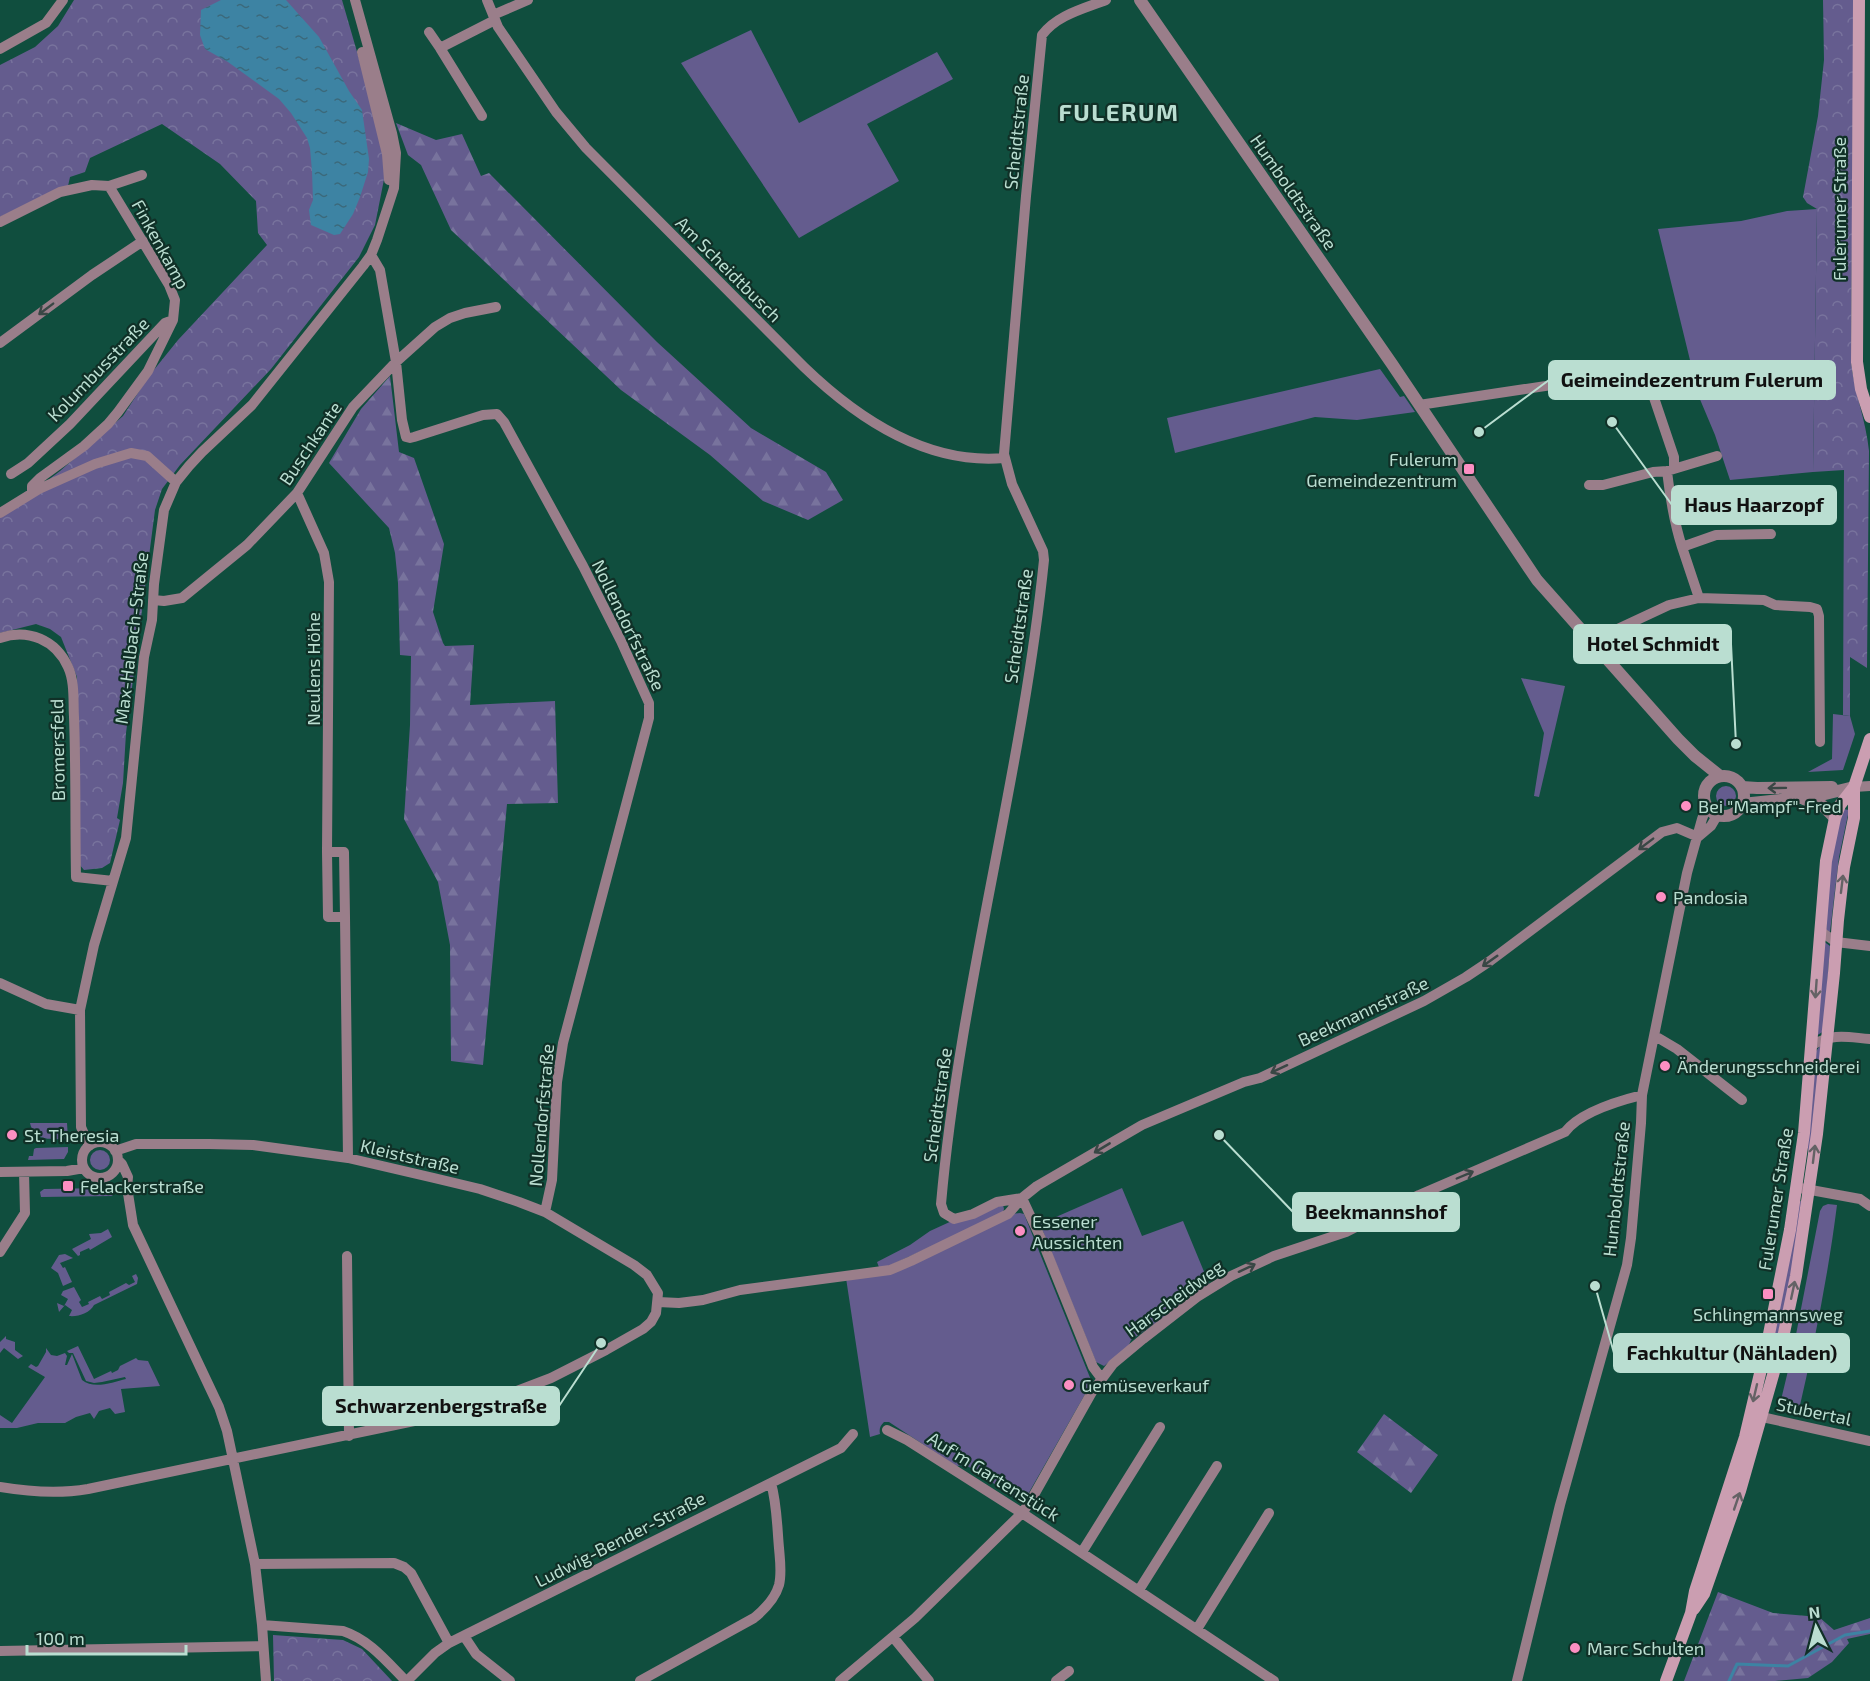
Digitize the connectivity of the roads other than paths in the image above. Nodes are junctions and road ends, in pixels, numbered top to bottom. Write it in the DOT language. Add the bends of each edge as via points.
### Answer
graph roads {
  1 [pos="63,0"];
  2 [pos="349,0"];
  3 [pos="355,0"];
  4 [pos="487,0"];
  5 [pos="528,0"];
  6 [pos="1106,0"];
  7 [pos="1140,0"];
  8 [pos="1858,0"];
  9 [pos="494,17"];
  10 [pos="429,32"];
  11 [pos="440,48"];
  12 [pos="0,50"];
  13 [pos="482,116"];
  14 [pos="142,175"];
  15 [pos="109,186"];
  16 [pos="388,205"];
  17 [pos="0,222"];
  18 [pos="143,241"];
  19 [pos="370,255"];
  20 [pos="496,307"];
  21 [pos="173,320"];
  22 [pos="0,343"];
  23 [pos="396,362"];
  24 [pos="1419,405"];
  25 [pos="1870,417"];
  26 [pos="1717,456"];
  27 [pos="1004,458"];
  28 [pos="1670,470"];
  29 [pos="11,474"];
  30 [pos="176,482"];
  31 [pos="1589,485"];
  32 [pos="297,493"];
  33 [pos="29,494"];
  34 [pos="0,513"];
  35 [pos="1771,534"];
  36 [pos="1682,547"];
  37 [pos="1699,598"];
  38 [pos="153,600"];
  39 [pos="0,638"];
  40 [pos="1594,645"];
  41 [pos="1870,739"];
  42 [pos="1820,742"];
  43 [pos="1695,756"];
  44 [pos="1868,759"];
  45 [pos="1720,776"];
  46 [pos="1707,785"];
  47 [pos="1870,786"];
  48 [pos="1742,787"];
  49 [pos="1854,787"];
  50 [pos="1801,797"];
  51 [pos="1742,804"];
  52 [pos="1707,806"];
  53 [pos="1718,814"];
  54 [pos="1835,818"];
  55 [pos="1698,837"];
  56 [pos="327,852"];
  57 [pos="113,881"];
  58 [pos="345,917"];
  59 [pos="1820,931"];
  60 [pos="1836,942"];
  61 [pos="1870,946"];
  62 [pos="0,983"];
  63 [pos="81,1010"];
  64 [pos="1655,1036"];
  65 [pos="1827,1037"];
  66 [pos="1870,1039"];
  67 [pos="1812,1045"];
  68 [pos="1642,1095"];
  69 [pos="1742,1100"];
  70 [pos="89,1146"];
  71 [pos="116,1155"];
  72 [pos="348,1158"];
  73 [pos="84,1168"];
  74 [pos="0,1172"];
  75 [pos="24,1172"];
  76 [pos="108,1177"];
  77 [pos="127,1187"];
  78 [pos="1804,1189"];
  79 [pos="1022,1198"];
  80 [pos="1870,1206"];
  81 [pos="545,1212"];
  82 [pos="0,1252"];
  83 [pos="347,1256"];
  84 [pos="658,1302"];
  85 [pos="1102,1379"];
  86 [pos="1756,1415"];
  87 [pos="1160,1427"];
  88 [pos="887,1430"];
  89 [pos="854,1434"];
  90 [pos="349,1436"];
  91 [pos="1870,1440"];
  92 [pos="232,1459"];
  93 [pos="1217,1466"];
  94 [pos="771,1483"];
  95 [pos="0,1487"];
  96 [pos="1022,1513"];
  97 [pos="1269,1513"];
  98 [pos="1082,1552"];
  99 [pos="255,1564"];
  100 [pos="1139,1590"];
  101 [pos="262,1625"];
  102 [pos="1197,1629"];
  103 [pos="464,1636"];
  104 [pos="893,1637"];
  105 [pos="449,1643"];
  106 [pos="263,1646"];
  107 [pos="0,1652"];
  108 [pos="1069,1671"];
  109 [pos="266,1681"];
  110 [pos="406,1681"];
  111 [pos="509,1681"];
  112 [pos="640,1681"];
  113 [pos="840,1681"];
  114 [pos="930,1681"];
  115 [pos="1056,1681"];
  116 [pos="1274,1681"];
  117 [pos="1517,1681"];
  118 [pos="1666,1681"];
  1 -- 12 [label="street" via="46,23"];
  2 -- 16 [label="street, Max-Halbach-Straße" via="387,154"];
  3 -- 16 [label="street, Max-Halbach-Straße" via="396,153 394,188"];
  4 -- 9 [label="street, Am Scheidtbusch"];
  5 -- 9 [label="street"];
  6 -- 27 [label="street, Scheidtstraße" via="1066,16 1042,35"];
  7 -- 24 [label="street, Humboldtstraße"];
  8 -- 25 [label="main road, Fulerumer Straße" via="1857,362"];
  9 -- 11 [label="street"];
  9 -- 27 [label="street, Am Scheidtbusch" via="556,112 586,148 838,398 888,432 930,449 984,460"];
  10 -- 11 [label="street"];
  11 -- 13 [label="street"];
  14 -- 15 [label="street, Finkenkamp"];
  15 -- 17 [label="street, Finkenkamp" via="92,185 60,192"];
  15 -- 18 [label="street, Finkenkamp"];
  16 -- 19 [label="street, Max-Halbach-Straße"];
  18 -- 21 [label="street, Finkenkamp" via="175,300"];
  18 -- 22 [label="street, one-way"];
  19 -- 23 [label="street, Nollendorfstraße" via="380,270"];
  19 -- 30 [label="street, Max-Halbach-Straße" via="252,405"];
  20 -- 23 [label="street, Buschkante" via="450,318"];
  21 -- 29 [label="street, Kolumbusstraße" via="165,323 70,424"];
  21 -- 33 [label="street, Kolumbusstraße" via="148,371 118,412 84,446 40,478"];
  23 -- 32 [label="street, Buschkante" via="353,407"];
  23 -- 81 [label="street, Nollendorfstraße" via="406,437 483,415 497,414 504,422 583,566 649,703 563,1043 552,1180"];
  24 -- 28 [label="street" via="1645,371 1674,457"];
  24 -- 40 [label="street, Humboldtstraße" via="1537,580"];
  26 -- 28 [label="street"];
  27 -- 79 [label="street, Scheidtstraße" via="1044,560 1029,674 960,1057 941,1204 944,1214 954,1219 973,1215 998,1202"];
  28 -- 31 [label="street"];
  28 -- 36 [label="street" via="1673,516"];
  30 -- 33 [label="street, Kolumbusstraße" via="147,456 131,453 95,464"];
  30 -- 38 [label="street, Max-Halbach-Straße" via="164,510"];
  32 -- 38 [label="street, Buschkante" via="247,545 182,598"];
  32 -- 56 [label="street, Neulens Höhe" via="324,553 330,582"];
  33 -- 34 [label="street, Kolumbusstraße"];
  35 -- 36 [label="street" via="1716,535"];
  36 -- 37 [label="street"];
  37 -- 40 [label="street" via="1669,605 1609,633"];
  37 -- 42 [label="street" via="1764,600 1775,605 1817,609"];
  38 -- 57 [label="street, Max-Halbach-Straße" via="126,838"];
  39 -- 57 [label="street, Bromersfeld" via="29,634 43,639 62,656 69,669 76,877"];
  40 -- 43 [label="street, Humboldtstraße"];
  41 -- 44 [label="main road, Fulerumer Straße"];
  43 -- 45 [label="street, Humboldtstraße"];
  43 -- 46 [label="street, Humboldtstraße"];
  44 -- 49 [label="main road, Fulerumer Straße"];
  45 -- 46 [label="street"];
  45 -- 48 [label="street, Humboldtstraße" via="1737,780"];
  46 -- 52 [label="street, Humboldtstraße"];
  47 -- 49 [label="street"];
  49 -- 48 [label="street, one-way"];
  48 -- 51 [label="street"];
  49 -- 50 [label="street"];
  49 -- 54 [label="main road, Fulerumer Straße"];
  60 -- 49 [label="main road, Fulerumer Straße, one-way" via="1854,818"];
  50 -- 51 [label="street"];
  50 -- 54 [label="street" via="1823,806"];
  51 -- 53 [label="street, Humboldtstraße" via="1736,812"];
  52 -- 53 [label="street"];
  52 -- 55 [label="street, Humboldtstraße"];
  53 -- 55 [label="street, Humboldtstraße"];
  54 -- 59 [label="main road, Fulerumer Straße" via="1826,861"];
  55 -- 64 [label="street, Humboldtstraße" via="1687,873"];
  55 -- 79 [label="street, Beekmannstraße, one-way" via="1677,828 1662,832 1490,961 1443,991 1260,1078 1142,1125"];
  56 -- 58 [label="street, Neulens Höhe" via="328,917"];
  56 -- 58 [label="street" via="344,852"];
  57 -- 63 [label="street, Max-Halbach-Straße" via="94,945"];
  58 -- 72 [label="street"];
  59 -- 60 [label="street"];
  59 -- 67 [label="main road, Fulerumer Straße, one-way"];
  60 -- 61 [label="street"];
  60 -- 65 [label="main road, Fulerumer Straße"];
  62 -- 63 [label="street" via="46,1004"];
  63 -- 70 [label="street, Max-Halbach-Straße" via="81,1127"];
  64 -- 68 [label="street, Humboldtstraße"];
  64 -- 69 [label="street"];
  65 -- 66 [label="street"];
  65 -- 67 [label="street"];
  78 -- 65 [label="main road, Fulerumer Straße, one-way"];
  67 -- 78 [label="main road, Fulerumer Straße" via="1804,1133"];
  85 -- 68 [label="street, Harscheidweg, one-way" via="1143,1338 1231,1276 1274,1256 1346,1232 1565,1132 1572,1123 1608,1105"];
  68 -- 117 [label="street, Humboldtstraße" via="1627,1265 1560,1505"];
  70 -- 71 [label="street" via="108,1145"];
  70 -- 73 [label="street, Max-Halbach-Straße" via="82,1156"];
  71 -- 72 [label="street, Kleiststraße" via="136,1144 220,1144"];
  71 -- 76 [label="street" via="116,1166"];
  71 -- 77 [label="street" via="128,1177"];
  72 -- 81 [label="street, Kleiststraße" via="480,1189"];
  73 -- 75 [label="street"];
  73 -- 76 [label="street" via="93,1177"];
  74 -- 75 [label="street"];
  75 -- 82 [label="street" via="25,1213"];
  76 -- 77 [label="street"];
  77 -- 92 [label="street" via="133,1225 219,1407"];
  78 -- 80 [label="street" via="1860,1198"];
  78 -- 86 [label="main road, Fulerumer Straße" via="1796,1276 1781,1347"];
  79 -- 84 [label="street, Beekmannstraße" via="1008,1214 890,1270 740,1290 703,1300"];
  79 -- 85 [label="street" via="1093,1367"];
  81 -- 84 [label="street, Kleiststraße" via="647,1275 658,1293"];
  83 -- 90 [label="street"];
  84 -- 90 [label="street" via="651,1322 637,1332 550,1378 467,1410"];
  85 -- 96 [label="street, Harscheidweg"];
  86 -- 91 [label="street, Stubertal"];
  86 -- 118 [label="main road, Fulerumer Straße" via="1740,1491 1704,1594 1691,1612"];
  87 -- 98 [label="street"];
  88 -- 96 [label="street, Auf'm Gartenstück"];
  89 -- 94 [label="street, Ludwig-Bender-Straße" via="841,1448"];
  90 -- 92 [label="street"];
  92 -- 95 [label="street" via="67,1493"];
  92 -- 99 [label="street"];
  93 -- 100 [label="street"];
  94 -- 103 [label="street, Ludwig-Bender-Straße"];
  94 -- 112 [label="street" via="776,1502 780,1572 772,1600 754,1618"];
  96 -- 98 [label="street, Auf'm Gartenstück"];
  96 -- 104 [label="street, Harscheidweg"];
  97 -- 102 [label="street"];
  98 -- 100 [label="street, Auf'm Gartenstück"];
  99 -- 101 [label="street"];
  99 -- 105 [label="street" via="394,1563 404,1567"];
  100 -- 102 [label="street, Auf'm Gartenstück"];
  101 -- 106 [label="street"];
  101 -- 110 [label="street" via="355,1635"];
  102 -- 116 [label="street, Auf'm Gartenstück"];
  103 -- 105 [label="street, Ludwig-Bender-Straße"];
  103 -- 111 [label="street" via="476,1654"];
  104 -- 113 [label="street, Harscheidweg"];
  104 -- 114 [label="street"];
  105 -- 110 [label="street, Ludwig-Bender-Straße"];
  106 -- 107 [label="street"];
  106 -- 109 [label="street"];
  108 -- 115 [label="street"];
}
